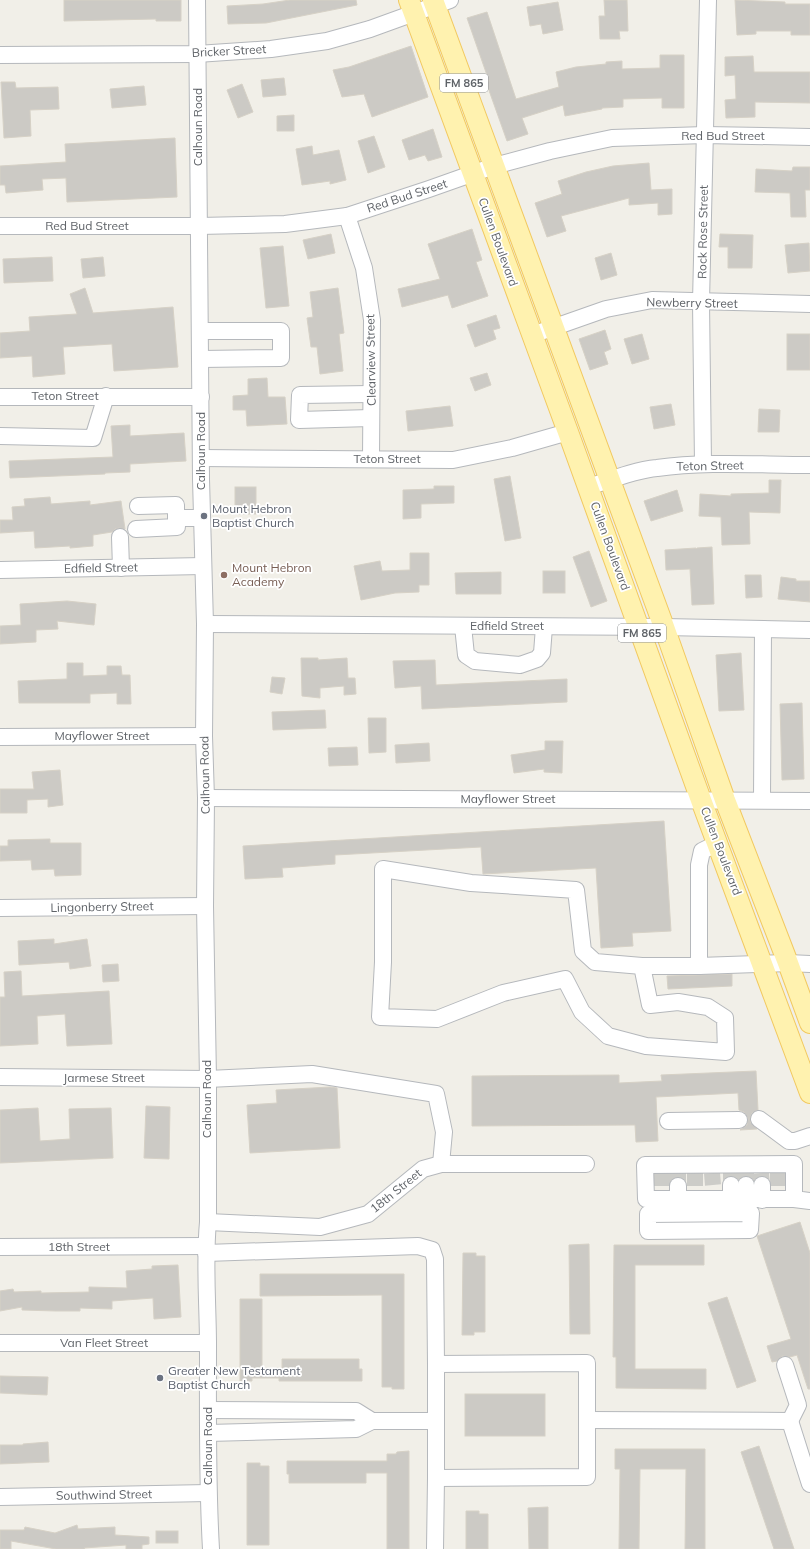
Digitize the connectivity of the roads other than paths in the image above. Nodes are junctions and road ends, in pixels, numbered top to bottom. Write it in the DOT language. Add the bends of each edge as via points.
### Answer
graph roads {
  1 [pos="197,0"];
  2 [pos="708,0"];
  3 [pos="439,2"];
  4 [pos="411,7"];
  5 [pos="197,54"];
  6 [pos="0,55"];
  7 [pos="705,136"];
  8 [pos="810,137"];
  9 [pos="494,166"];
  10 [pos="473,174"];
  11 [pos="347,216"];
  12 [pos="0,226"];
  13 [pos="198,226"];
  14 [pos="701,302"];
  15 [pos="810,304"];
  16 [pos="552,327"];
  17 [pos="200,331"];
  18 [pos="532,335"];
  19 [pos="201,359"];
  20 [pos="371,394"];
  21 [pos="106,396"];
  22 [pos="0,397"];
  23 [pos="201,398"];
  24 [pos="371,418"];
  25 [pos="589,424"];
  26 [pos="568,432"];
  27 [pos="0,436"];
  28 [pos="201,458"];
  29 [pos="371,459"];
  30 [pos="703,464"];
  31 [pos="810,465"];
  32 [pos="609,480"];
  33 [pos="589,487"];
  34 [pos="138,506"];
  35 [pos="176,518"];
  36 [pos="202,518"];
  37 [pos="136,529"];
  38 [pos="120,537"];
  39 [pos="203,566"];
  40 [pos="120,568"];
  41 [pos="0,570"];
  42 [pos="205,624"];
  43 [pos="463,626"];
  44 [pos="544,626"];
  45 [pos="639,627"];
  46 [pos="664,627"];
  47 [pos="764,629"];
  48 [pos="810,630"];
  49 [pos="204,736"];
  50 [pos="0,737"];
  51 [pos="206,798"];
  52 [pos="701,800"];
  53 [pos="724,800"];
  54 [pos="762,800"];
  55 [pos="810,801"];
  56 [pos="718,843"];
  57 [pos="205,906"];
  58 [pos="0,908"];
  59 [pos="788,963"];
  60 [pos="763,964"];
  61 [pos="810,964"];
  62 [pos="642,966"];
  63 [pos="699,966"];
  64 [pos="810,1023"];
  65 [pos="0,1077"];
  66 [pos="208,1079"];
  67 [pos="810,1093"];
  68 [pos="759,1119"];
  69 [pos="739,1120"];
  70 [pos="668,1121"];
  71 [pos="810,1136"];
  72 [pos="441,1164"];
  73 [pos="586,1164"];
  74 [pos="805,1201"];
  75 [pos="707,1203"];
  76 [pos="208,1222"];
  77 [pos="0,1247"];
  78 [pos="206,1249"];
  79 [pos="0,1343"];
  80 [pos="208,1343"];
  81 [pos="436,1364"];
  82 [pos="785,1365"];
  83 [pos="208,1410"];
  84 [pos="587,1420"];
  85 [pos="372,1421"];
  86 [pos="436,1421"];
  87 [pos="790,1421"];
  88 [pos="208,1433"];
  89 [pos="436,1478"];
  90 [pos="810,1484"];
  91 [pos="208,1493"];
  92 [pos="0,1497"];
  93 [pos="211,1549"];
  94 [pos="435,1549"];
  1 -- 5 [label="street, Calhoun Road"];
  2 -- 7 [label="street, Rock Rose Street"];
  3 -- 4 [label="street, Bricker Street"];
  3 -- 9 [label="main road, Cullen Boulevard / FM 865"];
  4 -- 5 [label="street, Bricker Street" via="370,29 327,41 271,49"];
  4 -- 10 [label="main road, Cullen Boulevard / FM 865"];
  5 -- 6 [label="street, Bricker Street"];
  5 -- 13 [label="street, Calhoun Road"];
  7 -- 8 [label="street, Red Bud Street"];
  7 -- 9 [label="street, Red Bud Street" via="612,138"];
  7 -- 14 [label="street, Rock Rose Street"];
  9 -- 10 [label="street, Red Bud Street"];
  9 -- 16 [label="main road, Cullen Boulevard / FM 865"];
  10 -- 11 [label="street, Red Bud Street"];
  10 -- 18 [label="main road, Cullen Boulevard / FM 865"];
  11 -- 13 [label="street, Red Bud Street" via="285,224"];
  11 -- 20 [label="street, Clearview Street" via="364,268 372,320"];
  12 -- 13 [label="street, Red Bud Street"];
  13 -- 17 [label="street, Calhoun Road"];
  14 -- 15 [label="street, Newberry Street"];
  14 -- 16 [label="street, Newberry Street" via="652,300 606,309"];
  14 -- 30 [label="street, Rock Rose Street"];
  16 -- 18 [label="street, Newberry Street"];
  16 -- 25 [label="main road, Cullen Boulevard / FM 865"];
  17 -- 19 [label="street, Calhoun Road"];
  17 -- 19 [label="street" via="281,331 281,358"];
  18 -- 26 [label="main road, Cullen Boulevard / FM 865"];
  19 -- 23 [label="street, Calhoun Road"];
  20 -- 24 [label="street, Clearview Street"];
  20 -- 24 [label="street" via="300,395 299,420"];
  21 -- 22 [label="street, Teton Street"];
  21 -- 23 [label="street, Teton Street"];
  21 -- 27 [label="street" via="93,438"];
  23 -- 28 [label="street, Calhoun Road"];
  24 -- 29 [label="street, Clearview Street"];
  25 -- 26 [label="main road"];
  25 -- 32 [label="main road, Cullen Boulevard / FM 865"];
  26 -- 29 [label="street, Teton Street" via="512,448 453,460"];
  26 -- 33 [label="main road, Cullen Boulevard / FM 865"];
  28 -- 29 [label="street, Teton Street"];
  28 -- 36 [label="street, Calhoun Road"];
  30 -- 31 [label="street, Teton Street"];
  30 -- 32 [label="street, Teton Street" via="655,468"];
  32 -- 33 [label="street, Teton Street"];
  32 -- 46 [label="main road, Cullen Boulevard / FM 865"];
  33 -- 45 [label="main road, Cullen Boulevard / FM 865"];
  34 -- 35 [label="street" via="176,505"];
  35 -- 36 [label="street"];
  35 -- 37 [label="street" via="177,528"];
  36 -- 39 [label="street, Calhoun Road"];
  38 -- 40 [label="street"];
  39 -- 40 [label="street, Edfield Street"];
  39 -- 42 [label="street, Calhoun Road"];
  40 -- 41 [label="street, Edfield Street"];
  42 -- 43 [label="street, Edfield Street"];
  42 -- 49 [label="street, Calhoun Road"];
  43 -- 44 [label="street, Edfield Street"];
  43 -- 44 [label="street" via="466,655 475,661 520,665 537,659 542,653"];
  44 -- 45 [label="street, Edfield Street"];
  45 -- 46 [label="street, Edfield Street"];
  45 -- 52 [label="main road, Cullen Boulevard / FM 865"];
  46 -- 47 [label="street, Edfield Street"];
  46 -- 53 [label="main road, Cullen Boulevard / FM 865"];
  47 -- 48 [label="street, Edfield Street"];
  47 -- 54 [label="street"];
  49 -- 50 [label="street, Mayflower Street"];
  49 -- 51 [label="street, Calhoun Road"];
  51 -- 52 [label="street, Mayflower Street"];
  51 -- 57 [label="street, Calhoun Road"];
  52 -- 53 [label="street, Mayflower Street"];
  52 -- 56 [label="main road, Cullen Boulevard / FM 865"];
  53 -- 54 [label="street, Mayflower Street"];
  53 -- 59 [label="main road, Cullen Boulevard / FM 865"];
  54 -- 55 [label="street, Mayflower Street"];
  56 -- 60 [label="main road, Cullen Boulevard / FM 865"];
  56 -- 63 [label="street" via="702,851 699,865"];
  57 -- 58 [label="street, Lingonberry Street"];
  57 -- 66 [label="street, Calhoun Road"];
  59 -- 60 [label="street"];
  59 -- 61 [label="street"];
  59 -- 64 [label="main road, Cullen Boulevard / FM 865"];
  60 -- 63 [label="street"];
  60 -- 67 [label="main road, Cullen Boulevard / FM 865"];
  62 -- 62 [label="street" via="650,1005 678,1002 708,1007 725,1018 726,1052 646,1046 608,1036 582,1012 565,979 504,993 436,1019 380,1017 383,869 471,883 576,890 583,951 595,962"];
  62 -- 63 [label="street"];
  65 -- 66 [label="street, Jarmese Street"];
  66 -- 72 [label="street, Jarmese Street" via="312,1074 436,1094 444,1132"];
  66 -- 76 [label="street, Calhoun Road"];
  68 -- 71 [label="street" via="789,1141"];
  69 -- 70 [label="street"];
  72 -- 73 [label="street, 18th Street"];
  72 -- 76 [label="street, 18th Street" via="423,1169 368,1214 320,1227"];
  74 -- 75 [label="street"];
  74 -- 75 [label="street"];
  74 -- 75 [label="street" via="794,1164"];
  76 -- 78 [label="street, Calhoun Road"];
  77 -- 78 [label="street, 18th Street"];
  78 -- 80 [label="street, Calhoun Road"];
  78 -- 81 [label="street, 18th Street" via="418,1246 432,1250 436,1259"];
  79 -- 80 [label="street, Van Fleet Street"];
  80 -- 83 [label="street, Calhoun Road"];
  81 -- 84 [label="street" via="587,1363"];
  81 -- 86 [label="street"];
  82 -- 87 [label="street" via="798,1405"];
  83 -- 85 [label="street" via="356,1411"];
  83 -- 88 [label="street, Calhoun Road"];
  84 -- 87 [label="street"];
  84 -- 89 [label="street" via="587,1477"];
  85 -- 86 [label="street"];
  85 -- 88 [label="street" via="356,1429"];
  86 -- 89 [label="street"];
  87 -- 90 [label="street"];
  88 -- 91 [label="street, Calhoun Road"];
  89 -- 94 [label="street"];
  91 -- 92 [label="street, Southwind Street"];
  91 -- 93 [label="street, Calhoun Road"];
}
